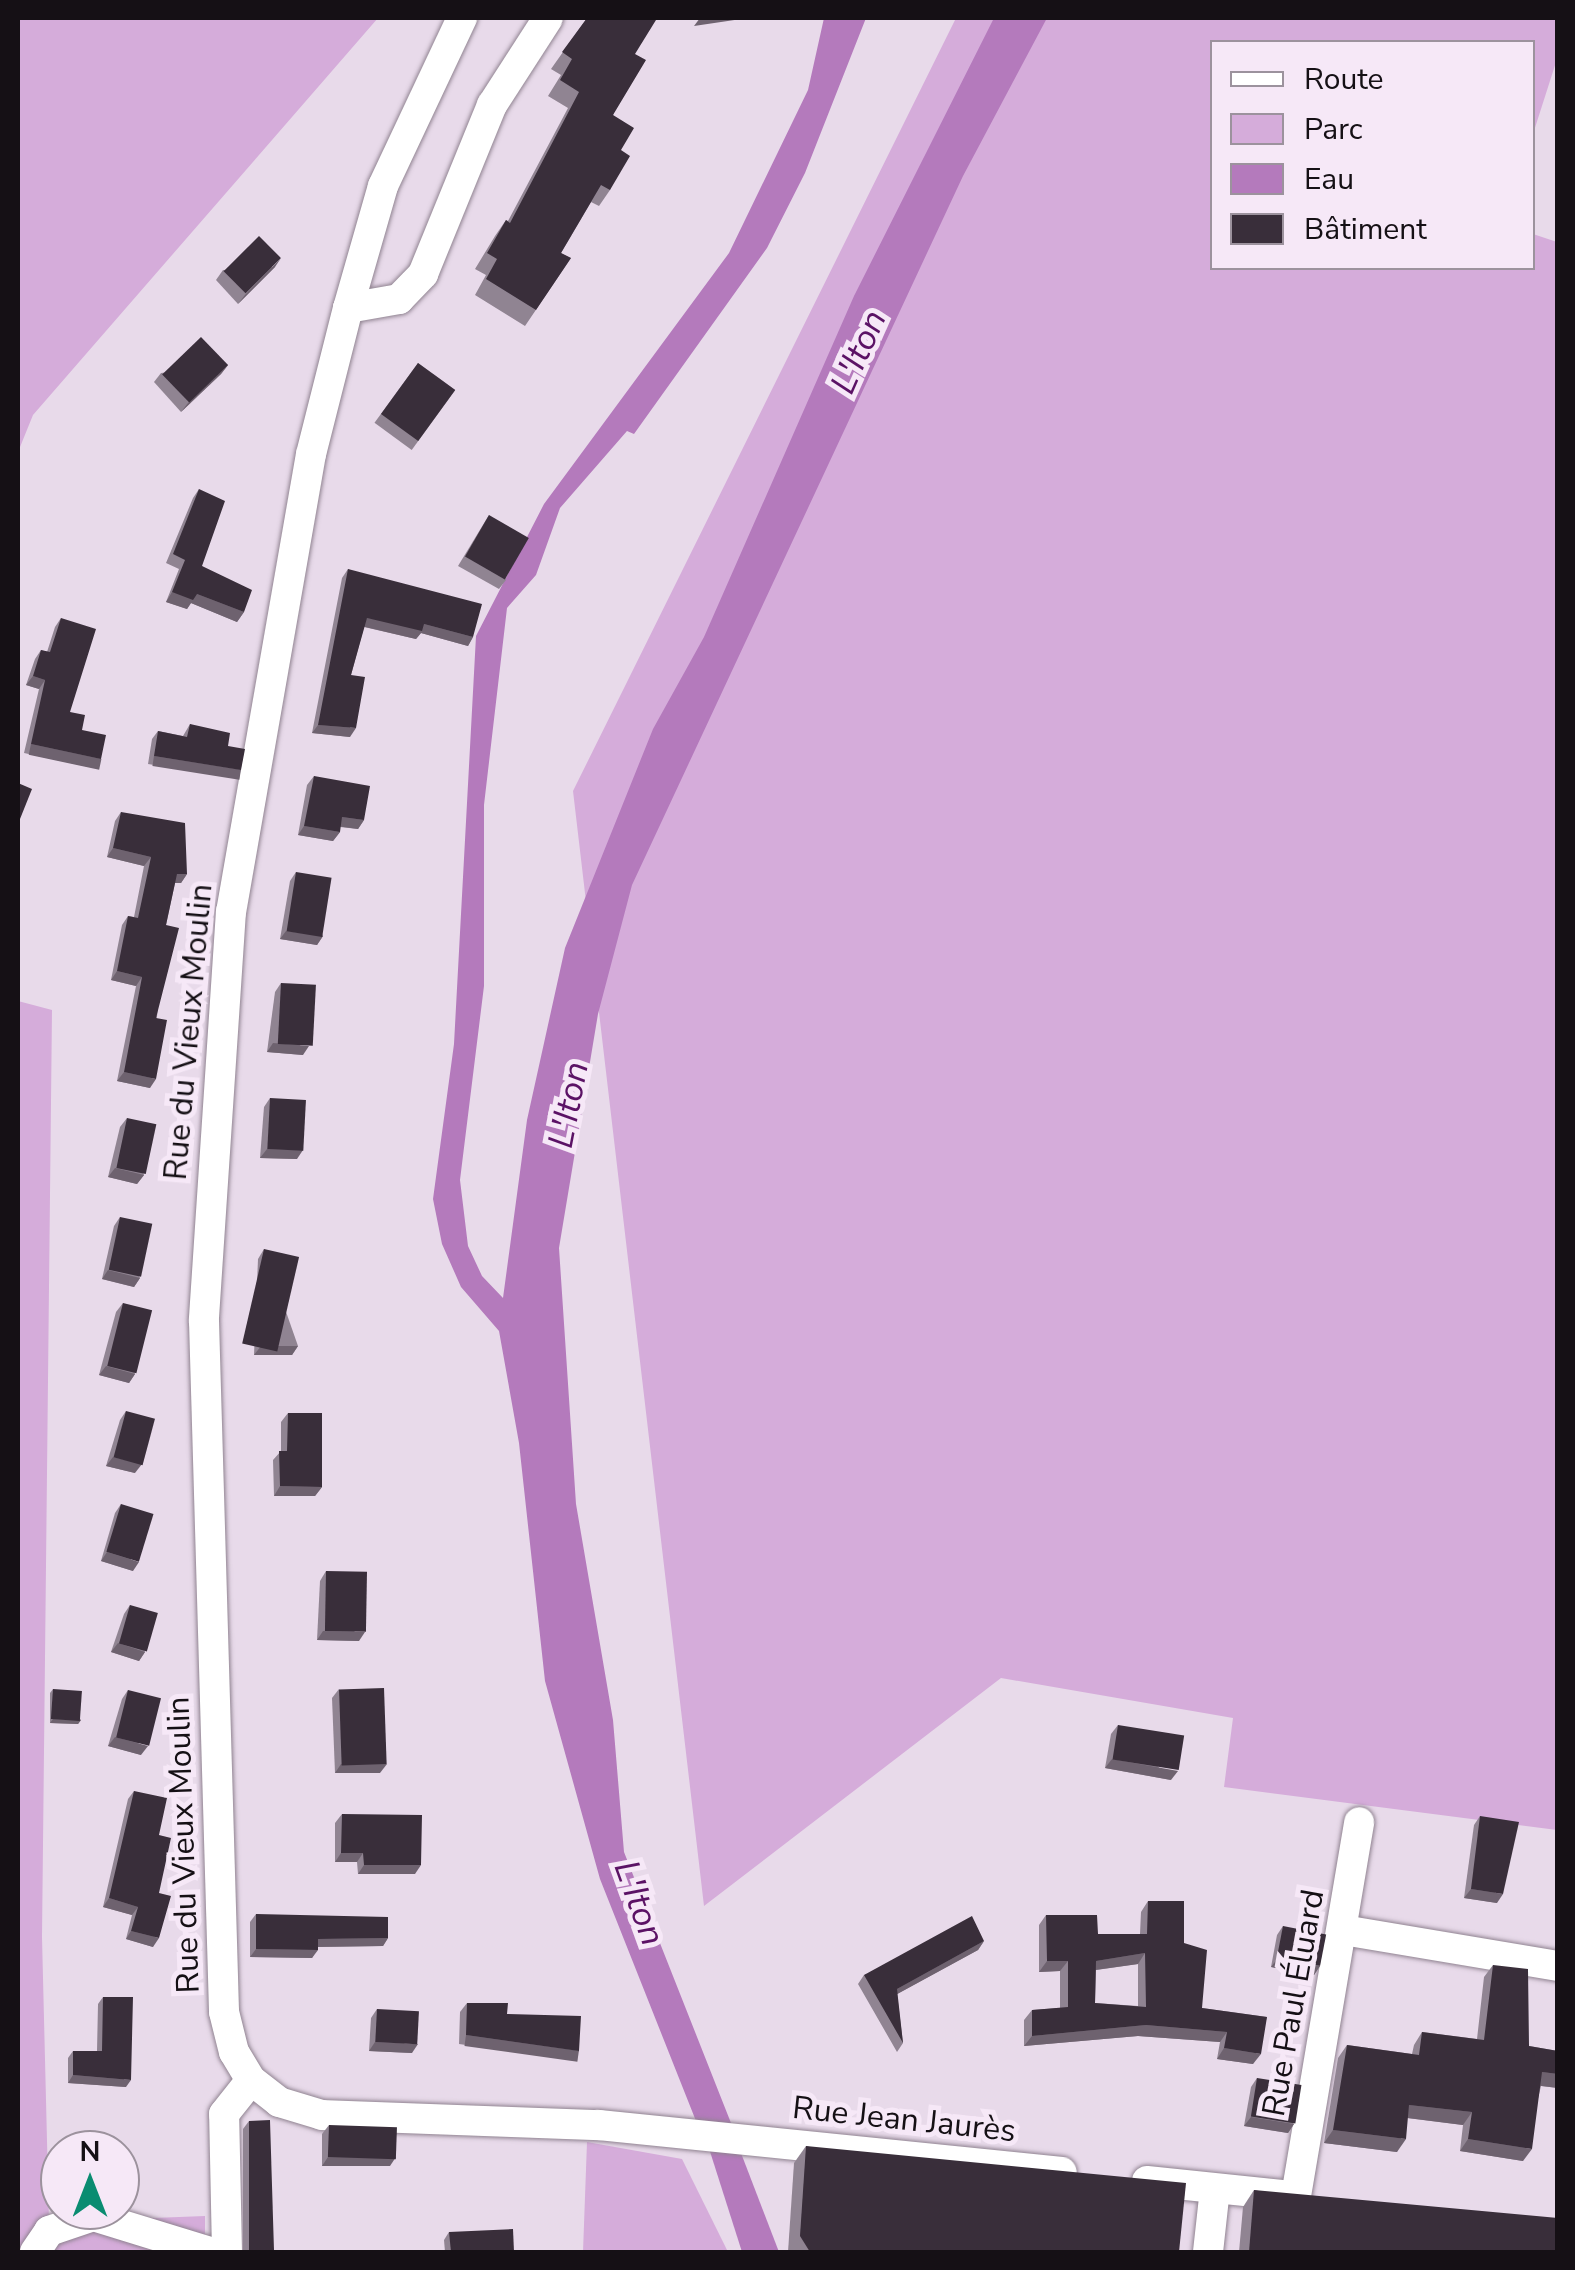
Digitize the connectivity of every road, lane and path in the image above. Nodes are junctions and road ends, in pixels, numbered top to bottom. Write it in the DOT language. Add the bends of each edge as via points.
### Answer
graph roads {
  1 [pos="462,18"];
  2 [pos="548,18"];
  3 [pos="348,308"];
  4 [pos="1359,1822"];
  5 [pos="1343,1930"];
  6 [pos="1558,1966"];
  7 [pos="251,2080"];
  8 [pos="1215,2189"];
  9 [pos="1296,2196"];
  10 [pos="1334,2199"];
  11 [pos="35,2252"];
  12 [pos="210,2252"];
  13 [pos="227,2252"];
  14 [pos="1208,2252"];
  1 -- 3 [label="street, Rue du Vieux Moulin" via="383,186"];
  2 -- 3 [label="street" via="492,106 424,274 399,300"];
  3 -- 7 [label="street, Rue du Vieux Moulin" via="311,454 230,911 214,1108 204,1321 224,1993 234,2052"];
  4 -- 5 [label="street, Rue Paul Éluard"];
  5 -- 6 [label="street"];
  5 -- 9 [label="street, Rue Paul Éluard"];
  7 -- 8 [label="street, Rue Jean Jaurès" via="280,2102 322,2115 600,2125"];
  7 -- 13 [label="street" via="224,2114"];
  8 -- 9 [label="street, Rue Jean Jaurès"];
  8 -- 14 [label="street"];
  9 -- 10 [label="street, Rue Jean Jaurès"];
  11 -- 12 [label="street" via="48,2231 93,2216"];
}
